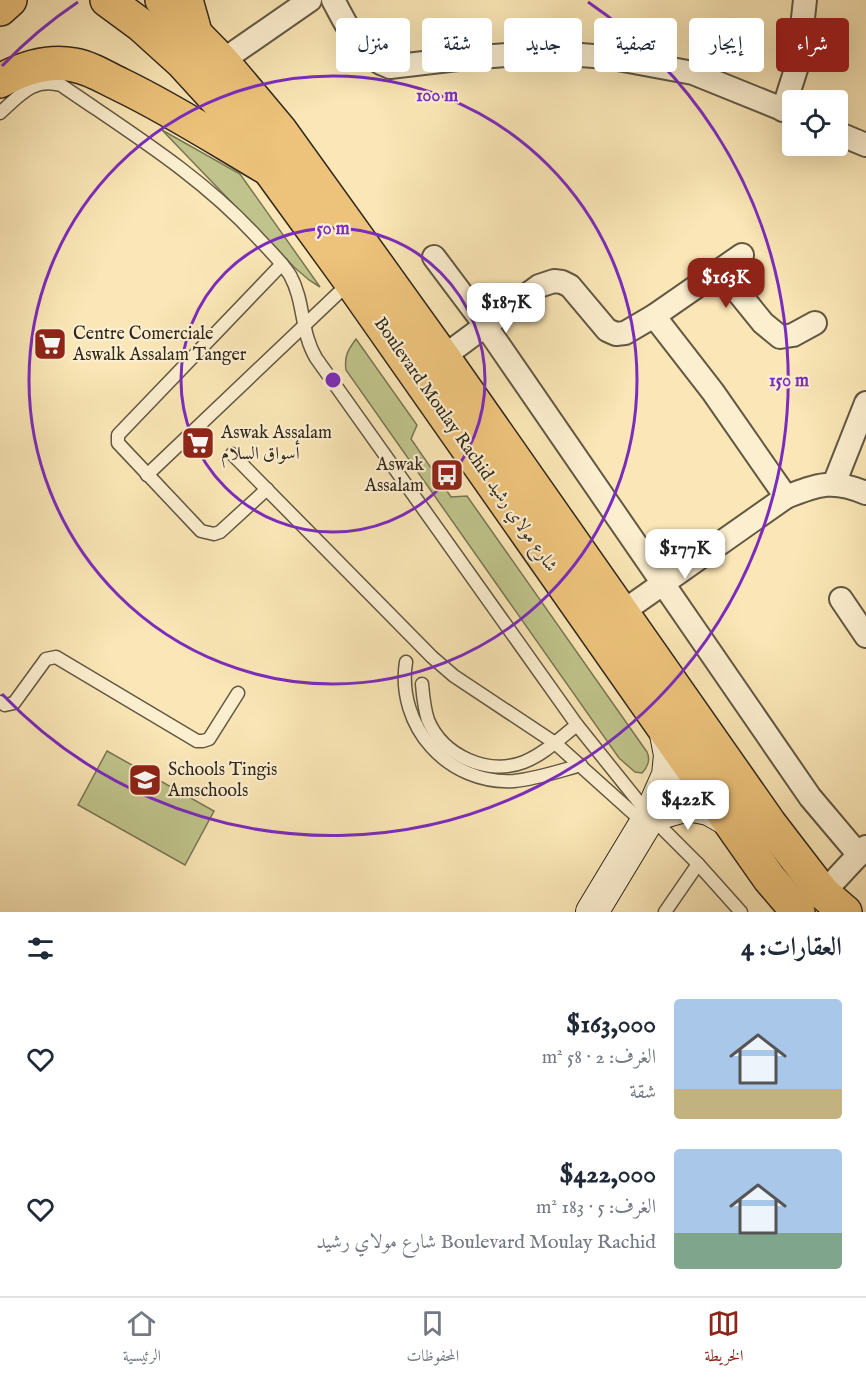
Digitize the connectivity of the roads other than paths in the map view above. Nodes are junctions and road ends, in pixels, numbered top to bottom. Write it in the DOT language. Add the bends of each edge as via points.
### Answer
graph roads {
  1 [pos="10,0"];
  2 [pos="107,0"];
  3 [pos="162,0"];
  4 [pos="186,0"];
  5 [pos="310,0"];
  6 [pos="333,0"];
  7 [pos="805,0"];
  8 [pos="0,9"];
  9 [pos="195,32"];
  10 [pos="222,61"];
  11 [pos="0,81"];
  12 [pos="792,90"];
  13 [pos="782,109"];
  14 [pos="0,113"];
  15 [pos="848,138"];
  16 [pos="866,146"];
  17 [pos="272,171"];
  18 [pos="742,255"];
  19 [pos="434,257"];
  20 [pos="282,264"];
  21 [pos="720,270"];
  22 [pos="351,282"];
  23 [pos="654,315"];
  24 [pos="815,323"];
  25 [pos="303,325"];
  26 [pos="485,325"];
  27 [pos="443,357"];
  28 [pos="866,403"];
  29 [pos="232,454"];
  30 [pos="147,475"];
  31 [pos="834,484"];
  32 [pos="267,489"];
  33 [pos="866,494"];
  34 [pos="786,497"];
  35 [pos="663,583"];
  36 [pos="841,599"];
  37 [pos="621,613"];
  38 [pos="866,636"];
  39 [pos="406,662"];
  40 [pos="422,684"];
  41 [pos="238,693"];
  42 [pos="0,702"];
  43 [pos="577,725"];
  44 [pos="665,729"];
  45 [pos="555,743"];
  46 [pos="581,765"];
  47 [pos="648,820"];
  48 [pos="730,821"];
  49 [pos="862,851"];
  50 [pos="698,864"];
  51 [pos="822,906"];
  52 [pos="592,912"];
  53 [pos="665,912"];
  54 [pos="741,912"];
  1 -- 8 [label="main road"];
  2 -- 17 [label="main road, Boulevard Moulay Rachid شارع مولاي رشيد" via="183,63 226,110"];
  3 -- 9 [label="main road, Boulevard Moulay Rachid شارع مولاي رشيد"];
  4 -- 9 [label="main road"];
  5 -- 10 [label="street"];
  6 -- 13 [label="street" via="367,55 390,67 520,54 608,57 693,73"];
  7 -- 12 [label="street"];
  9 -- 10 [label="main road, Boulevard Moulay Rachid شارع مولاي رشيد"];
  10 -- 27 [label="main road, Boulevard Moulay Rachid شارع مولاي رشيد" via="280,130"];
  11 -- 17 [label="main road" via="50,63 75,65 142,95"];
  14 -- 20 [label="lane" via="31,86 48,82 61,85 185,171 243,221"];
  15 -- 16 [label="street"];
  17 -- 22 [label="main road, Boulevard Moulay Rachid شارع مولاي رشيد"];
  18 -- 21 [label="street"];
  19 -- 26 [label="street"];
  20 -- 25 [label="lane" via="298,290"];
  20 -- 30 [label="lane" via="118,435 118,443"];
  21 -- 23 [label="street"];
  21 -- 24 [label="street" via="763,323 780,336 792,335"];
  22 -- 25 [label="lane"];
  22 -- 44 [label="main road, Boulevard Moulay Rachid شارع مولاي رشيد"];
  23 -- 26 [label="street" via="625,333 612,334 570,286 554,281 539,286"];
  23 -- 34 [label="street"];
  25 -- 30 [label="lane"];
  25 -- 43 [label="lane" via="322,367"];
  26 -- 27 [label="street"];
  26 -- 35 [label="street"];
  27 -- 37 [label="main road, Boulevard Moulay Rachid شارع مولاي رشيد"];
  28 -- 31 [label="street"];
  29 -- 32 [label="lane"];
  30 -- 32 [label="lane" via="207,534 220,532"];
  31 -- 33 [label="street"];
  31 -- 34 [label="street"];
  32 -- 45 [label="lane" via="432,657"];
  34 -- 35 [label="street"];
  35 -- 37 [label="street"];
  35 -- 49 [label="street" via="810,797"];
  36 -- 38 [label="street"];
  37 -- 51 [label="main road, Boulevard Moulay Rachid شارع مولاي رشيد" via="770,824"];
  39 -- 46 [label="lane" via="407,703 429,745 446,761 489,779 513,781"];
  40 -- 45 [label="lane" via="429,721 445,744 468,760 505,767 532,759"];
  41 -- 42 [label="lane" via="204,741 197,741 56,657 46,659 15,703"];
  43 -- 45 [label="lane"];
  43 -- 47 [label="lane"];
  44 -- 47 [label="street" via="670,755 668,775"];
  44 -- 48 [label="main road, Boulevard Moulay Rachid شارع مولاي رشيد"];
  45 -- 46 [label="lane"];
  46 -- 47 [label="lane"];
  47 -- 48 [label="street" via="688,806 709,809"];
  47 -- 50 [label="lane"];
  47 -- 52 [label="street"];
  48 -- 51 [label="main road, Boulevard Moulay Rachid شارع مولاي رشيد" via="769,878"];
  49 -- 51 [label="street"];
  50 -- 53 [label="lane"];
  50 -- 54 [label="lane"];
}
